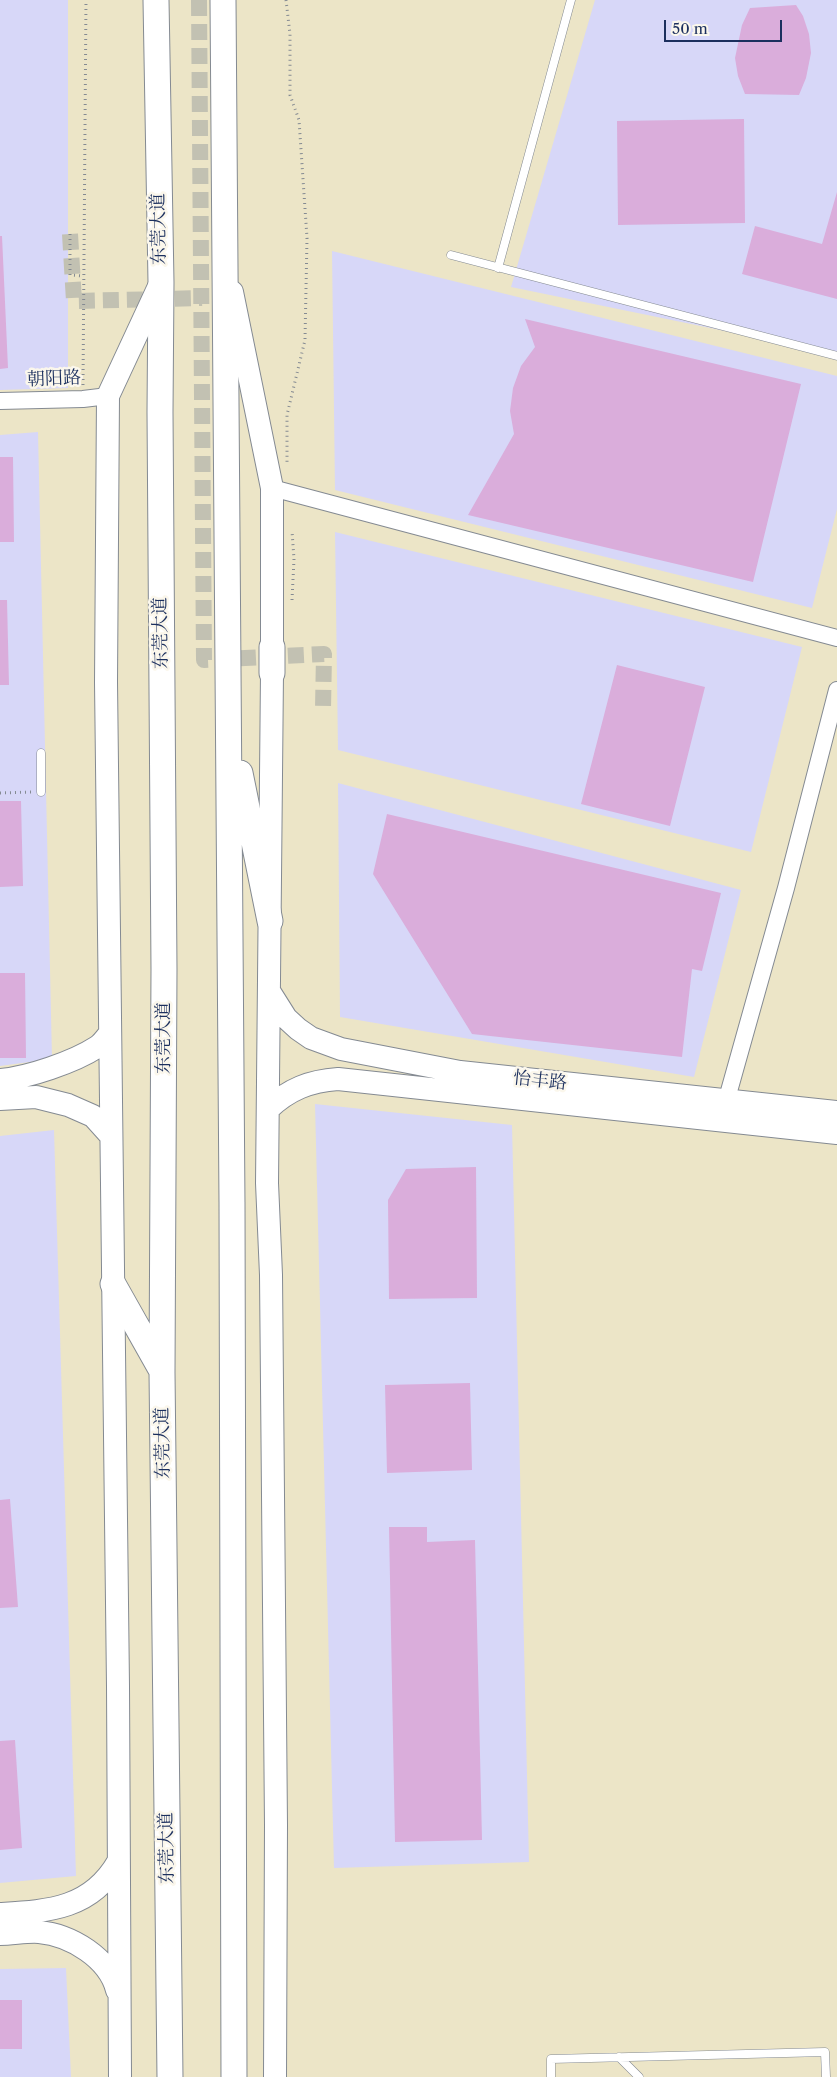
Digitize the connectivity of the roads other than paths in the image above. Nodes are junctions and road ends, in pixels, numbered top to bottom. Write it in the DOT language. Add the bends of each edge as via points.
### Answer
graph roads {
  1 [pos="145,0"];
  2 [pos="156,0"];
  3 [pos="223,0"];
  4 [pos="238,0"];
  5 [pos="570,0"];
  6 [pos="156,28"];
  7 [pos="223,45"];
  8 [pos="451,255"];
  9 [pos="226,263"];
  10 [pos="498,268"];
  11 [pos="161,282"];
  12 [pos="837,356"];
  13 [pos="108,396"];
  14 [pos="0,401"];
  15 [pos="281,490"];
  16 [pos="837,638"];
  17 [pos="272,647"];
  18 [pos="272,673"];
  19 [pos="837,690"];
  20 [pos="228,706"];
  21 [pos="41,753"];
  22 [pos="41,792"];
  23 [pos="270,921"];
  24 [pos="269,991"];
  25 [pos="110,1033"];
  26 [pos="0,1080"];
  27 [pos="0,1099"];
  28 [pos="268,1109"];
  29 [pos="724,1111"];
  30 [pos="837,1112"];
  31 [pos="837,1133"];
  32 [pos="111,1136"];
  33 [pos="113,1284"];
  34 [pos="162,1372"];
  35 [pos="118,1862"];
  36 [pos="0,1914"];
  37 [pos="0,1934"];
  38 [pos="118,1996"];
  39 [pos="619,2057"];
  40 [pos="120,2077"];
  41 [pos="170,2077"];
  42 [pos="234,2077"];
  43 [pos="275,2077"];
  44 [pos="551,2077"];
  45 [pos="639,2077"];
  46 [pos="826,2077"];
  1 -- 6 [label="main road"];
  2 -- 6 [label="main road, 东莞大道"];
  3 -- 7 [label="main road"];
  4 -- 7 [label="main road"];
  5 -- 10 [label="lane"];
  6 -- 11 [label="main road, 东莞大道"];
  7 -- 9 [label="main road"];
  8 -- 10 [label="lane"];
  9 -- 15 [label="main road"];
  9 -- 20 [label="main road"];
  10 -- 12 [label="lane"];
  11 -- 13 [label="main road"];
  11 -- 34 [label="main road, 东莞大道"];
  13 -- 14 [label="street, 朝阳路"];
  13 -- 25 [label="main road" via="106,693"];
  15 -- 16 [label="street"];
  15 -- 17 [label="main road"];
  17 -- 18 [label="main road"];
  18 -- 23 [label="main road"];
  19 -- 29 [label="street"];
  20 -- 23 [label="main road"];
  20 -- 42 [label="main road"];
  21 -- 22 [label="lane"];
  23 -- 24 [label="main road"];
  24 -- 28 [label="main road"];
  24 -- 29 [label="main road, 怡丰路" via="281,1011 298,1028 311,1038 341,1049 460,1072"];
  25 -- 26 [label="main road" via="99,1046 82,1056 16,1079"];
  25 -- 32 [label="main road"];
  27 -- 32 [label="main road" via="36,1097 68,1105 94,1116"];
  28 -- 29 [label="main road, 怡丰路" via="286,1094 307,1084 338,1079"];
  28 -- 43 [label="main road" via="276,1825"];
  29 -- 30 [label="main road, 怡丰路"];
  29 -- 31 [label="main road, 怡丰路"];
  32 -- 33 [label="main road"];
  33 -- 34 [label="main road"];
  33 -- 35 [label="main road"];
  34 -- 41 [label="main road, 东莞大道"];
  35 -- 36 [label="main road" via="104,1883 80,1900 34,1912"];
  35 -- 38 [label="main road"];
  37 -- 38 [label="main road" via="38,1932 62,1937 81,1946 101,1962 115,1982"];
  38 -- 40 [label="main road"];
  39 -- 44 [label="lane" via="551,2059"];
  39 -- 45 [label="lane"];
  39 -- 46 [label="lane" via="825,2052"];
}
